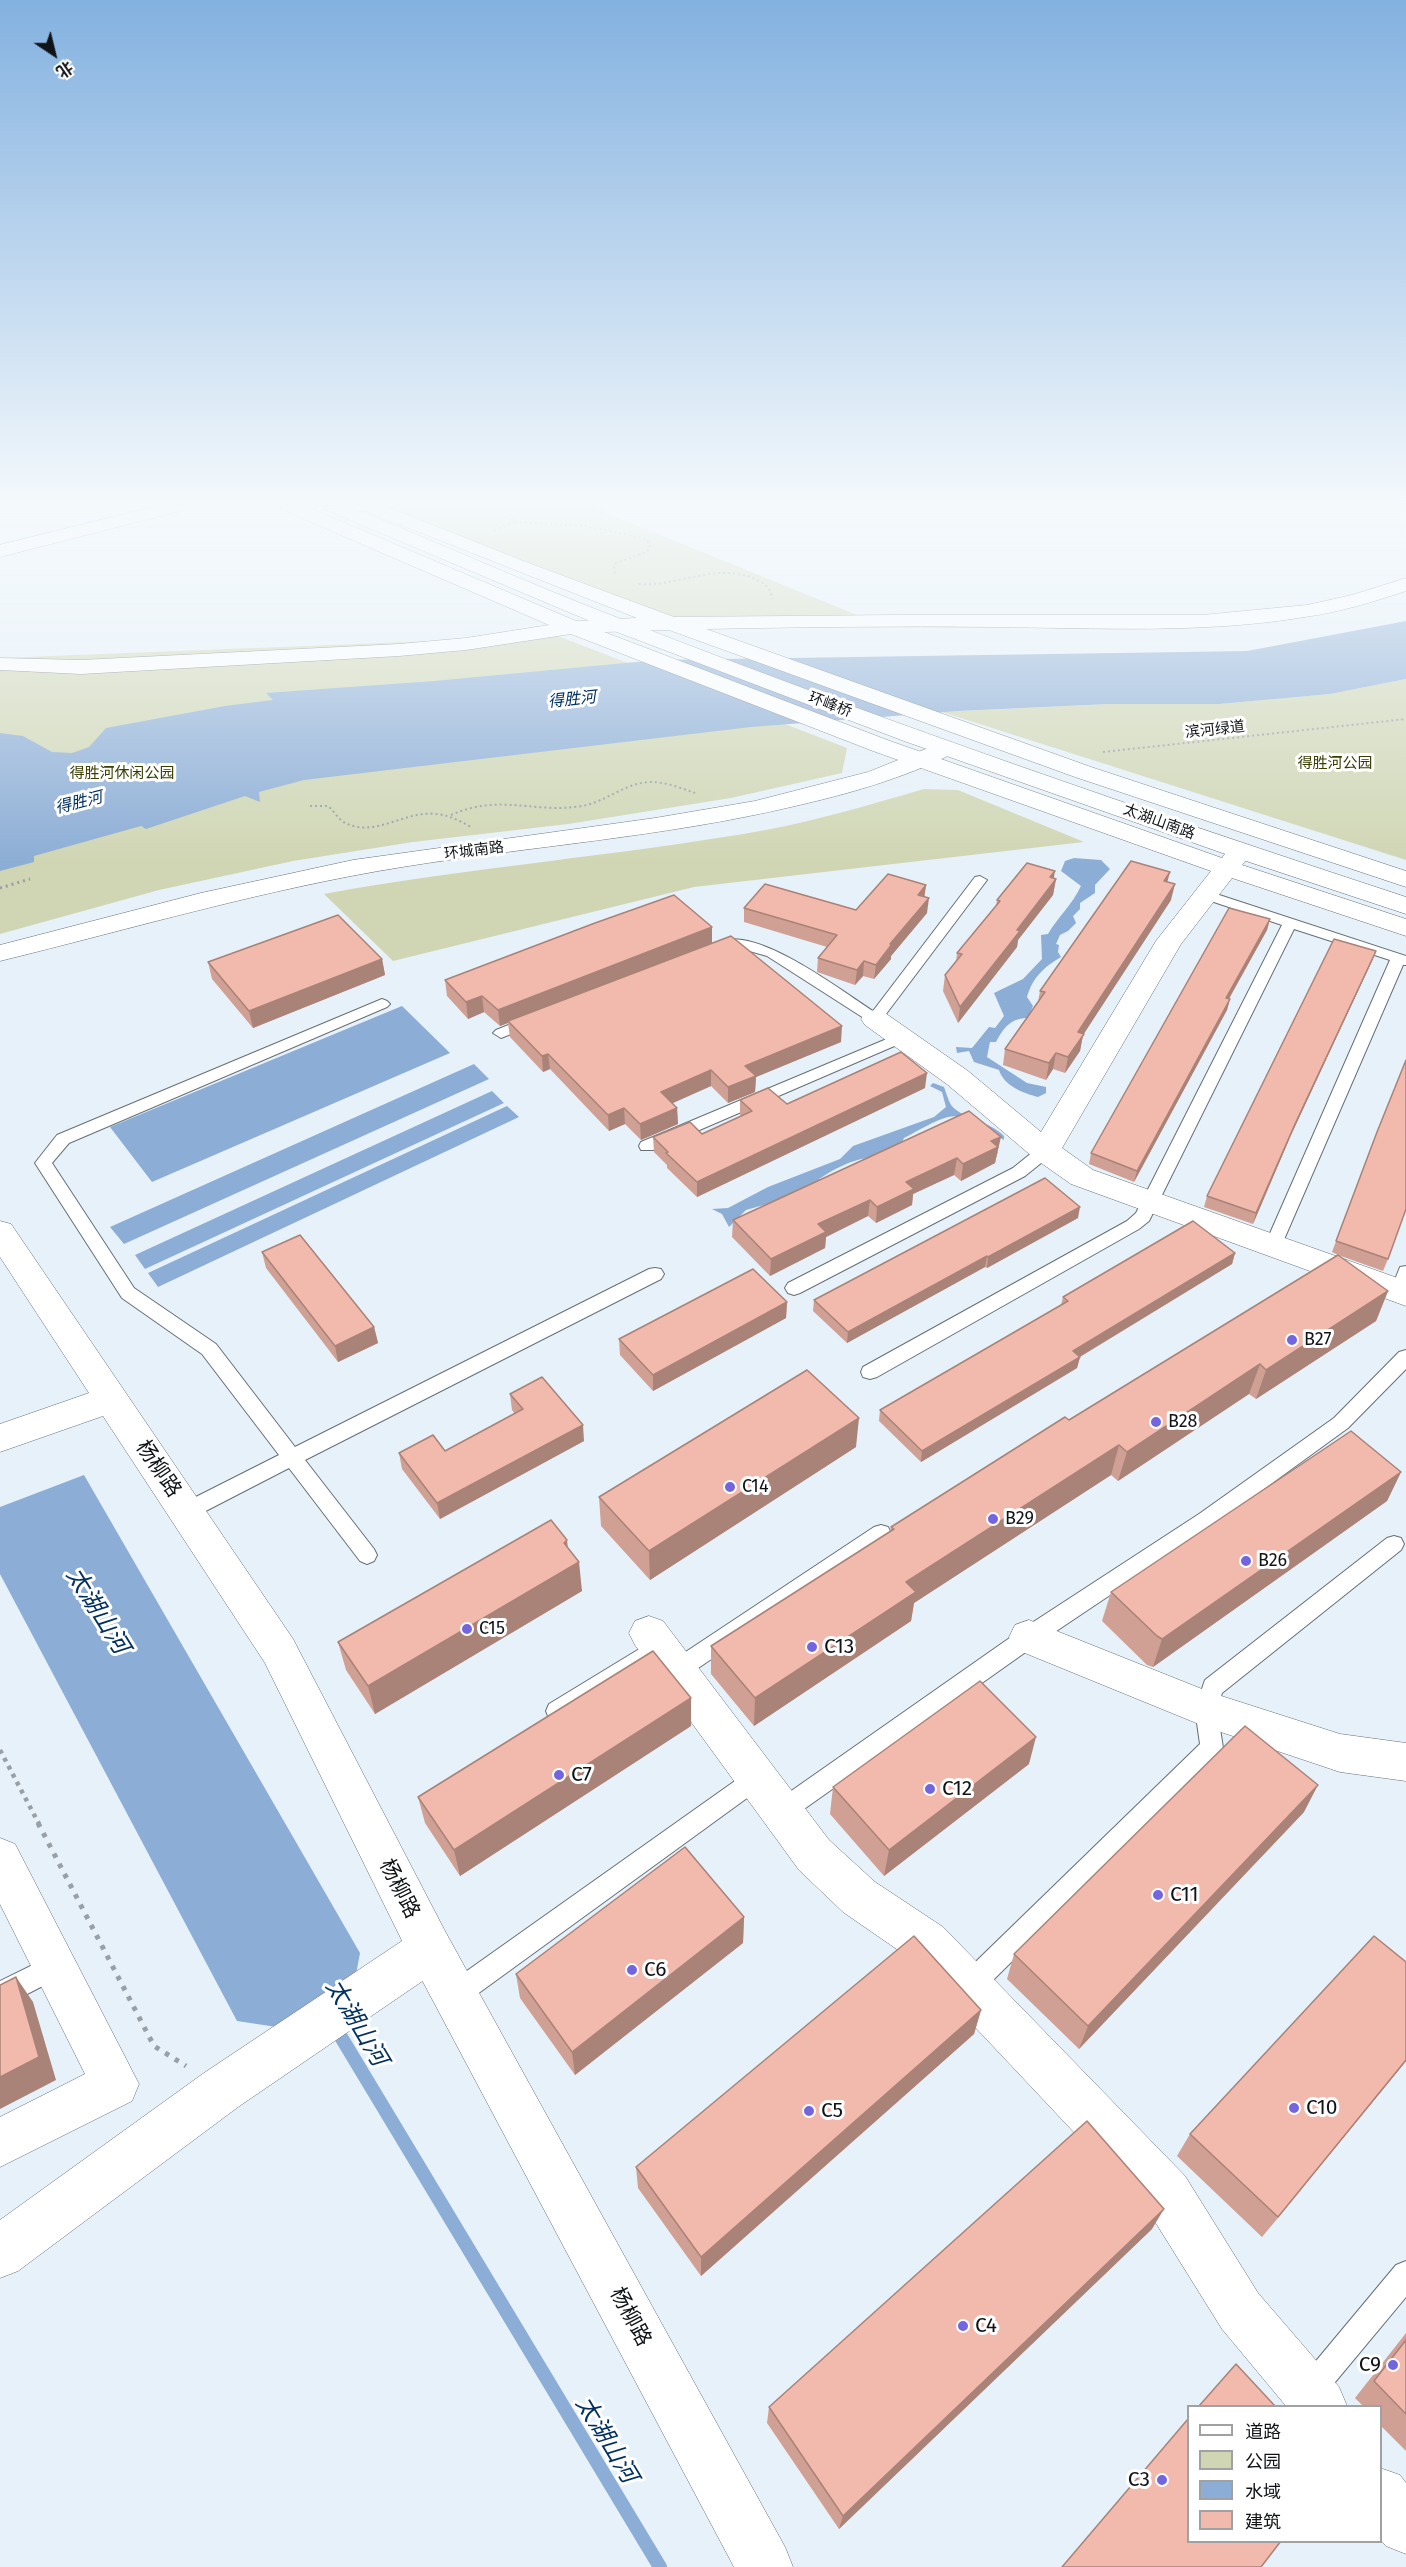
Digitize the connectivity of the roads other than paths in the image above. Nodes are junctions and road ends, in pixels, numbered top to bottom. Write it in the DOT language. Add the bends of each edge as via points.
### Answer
graph roads {
  1 [pos="571,626"];
  2 [pos="599,626"];
  3 [pos="618,626"];
  4 [pos="675,626"];
  5 [pos="574,627"];
  6 [pos="0,664"];
  7 [pos="912,736"];
  8 [pos="948,737"];
  9 [pos="922,760"];
  10 [pos="1233,859"];
  11 [pos="1406,879"];
  12 [pos="980,880"];
  13 [pos="1207,895"];
  14 [pos="1406,906"];
  15 [pos="1290,923"];
  16 [pos="1406,928"];
  17 [pos="0,952"];
  18 [pos="701,955"];
  19 [pos="1402,960"];
  20 [pos="382,1004"];
  21 [pos="545,1016"];
  22 [pos="875,1018"];
  23 [pos="501,1033"];
  24 [pos="902,1038"];
  25 [pos="647,1146"];
  26 [pos="1045,1151"];
  27 [pos="1150,1202"];
  28 [pos="0,1232"];
  29 [pos="1274,1246"];
  30 [pos="655,1274"];
  31 [pos="1404,1286"];
  32 [pos="794,1288"];
  33 [pos="1406,1357"];
  34 [pos="870,1372"];
  35 [pos="111,1399"];
  36 [pos="0,1438"];
  37 [pos="293,1458"];
  38 [pos="187,1511"];
  39 [pos="881,1533"];
  40 [pos="1394,1544"];
  41 [pos="367,1554"];
  42 [pos="1029,1637"];
  43 [pos="662,1650"];
  44 [pos="1206,1709"];
  45 [pos="540,1722"];
  46 [pos="1406,1762"];
  47 [pos="769,1795"];
  48 [pos="0,1859"];
  49 [pos="430,1949"];
  50 [pos="55,1966"];
  51 [pos="969,1986"];
  52 [pos="456,1994"];
  53 [pos="0,1995"];
  54 [pos="0,2143"];
  55 [pos="0,2253"];
  56 [pos="1406,2275"];
  57 [pos="1314,2400"];
  58 [pos="1382,2497"];
  59 [pos="1406,2526"];
  60 [pos="765,2567"];
  1 -- 5 [label="street"];
  2 -- 5 [label="street"];
  3 -- 7 [label="street, 环峰桥"];
  4 -- 8 [label="street"];
  5 -- 6 [label="street" via="476,643 399,650 81,667"];
  5 -- 9 [label="street"];
  7 -- 8 [label="street, 太湖山南路"];
  8 -- 9 [label="street, 环城南路"];
  8 -- 10 [label="street, 太湖山南路"];
  8 -- 11 [label="street" via="1057,763"];
  9 -- 10 [label="street"];
  9 -- 17 [label="street, 环城南路" via="891,774 756,809 669,825 309,875 206,897"];
  10 -- 13 [label="street"];
  10 -- 14 [label="street, 太湖山南路"];
  10 -- 16 [label="street"];
  12 -- 22 [label="lane"];
  13 -- 15 [label="lane"];
  13 -- 26 [label="street" via="1169,941"];
  15 -- 19 [label="lane"];
  15 -- 27 [label="lane"];
  18 -- 22 [label="lane" via="723,946 758,946"];
  19 -- 29 [label="lane"];
  20 -- 37 [label="lane" via="63,1139 43,1163 128,1293 209,1349"];
  21 -- 23 [label="lane"];
  22 -- 24 [label="street"];
  24 -- 25 [label="lane"];
  24 -- 26 [label="street" via="958,1078"];
  26 -- 27 [label="street" via="1082,1178"];
  26 -- 32 [label="lane" via="1019,1172"];
  27 -- 29 [label="street"];
  27 -- 34 [label="lane" via="1133,1226"];
  28 -- 35 [label="street, 杨柳路"];
  29 -- 31 [label="street"];
  30 -- 37 [label="lane"];
  33 -- 42 [label="lane" via="1341,1422 1206,1520"];
  35 -- 36 [label="street"];
  35 -- 38 [label="street, 杨柳路"];
  37 -- 38 [label="lane"];
  37 -- 41 [label="lane"];
  38 -- 49 [label="street, 杨柳路" via="279,1651"];
  39 -- 43 [label="lane"];
  40 -- 44 [label="lane" via="1213,1687"];
  42 -- 44 [label="street"];
  42 -- 47 [label="lane"];
  43 -- 45 [label="lane"];
  43 -- 47 [label="street"];
  44 -- 46 [label="street" via="1340,1753"];
  44 -- 51 [label="lane" via="1212,1748"];
  47 -- 51 [label="street" via="814,1855 859,1897 927,1943"];
  47 -- 52 [label="lane"];
  48 -- 50 [label="street"];
  49 -- 52 [label="street, 杨柳路"];
  49 -- 55 [label="street" via="221,2090"];
  50 -- 53 [label="lane"];
  50 -- 54 [label="street" via="115,2084"];
  51 -- 57 [label="street" via="1167,2194 1240,2311"];
  52 -- 60 [label="street, 杨柳路"];
  56 -- 57 [label="lane"];
  58 -- 59 [label="street"];
}
